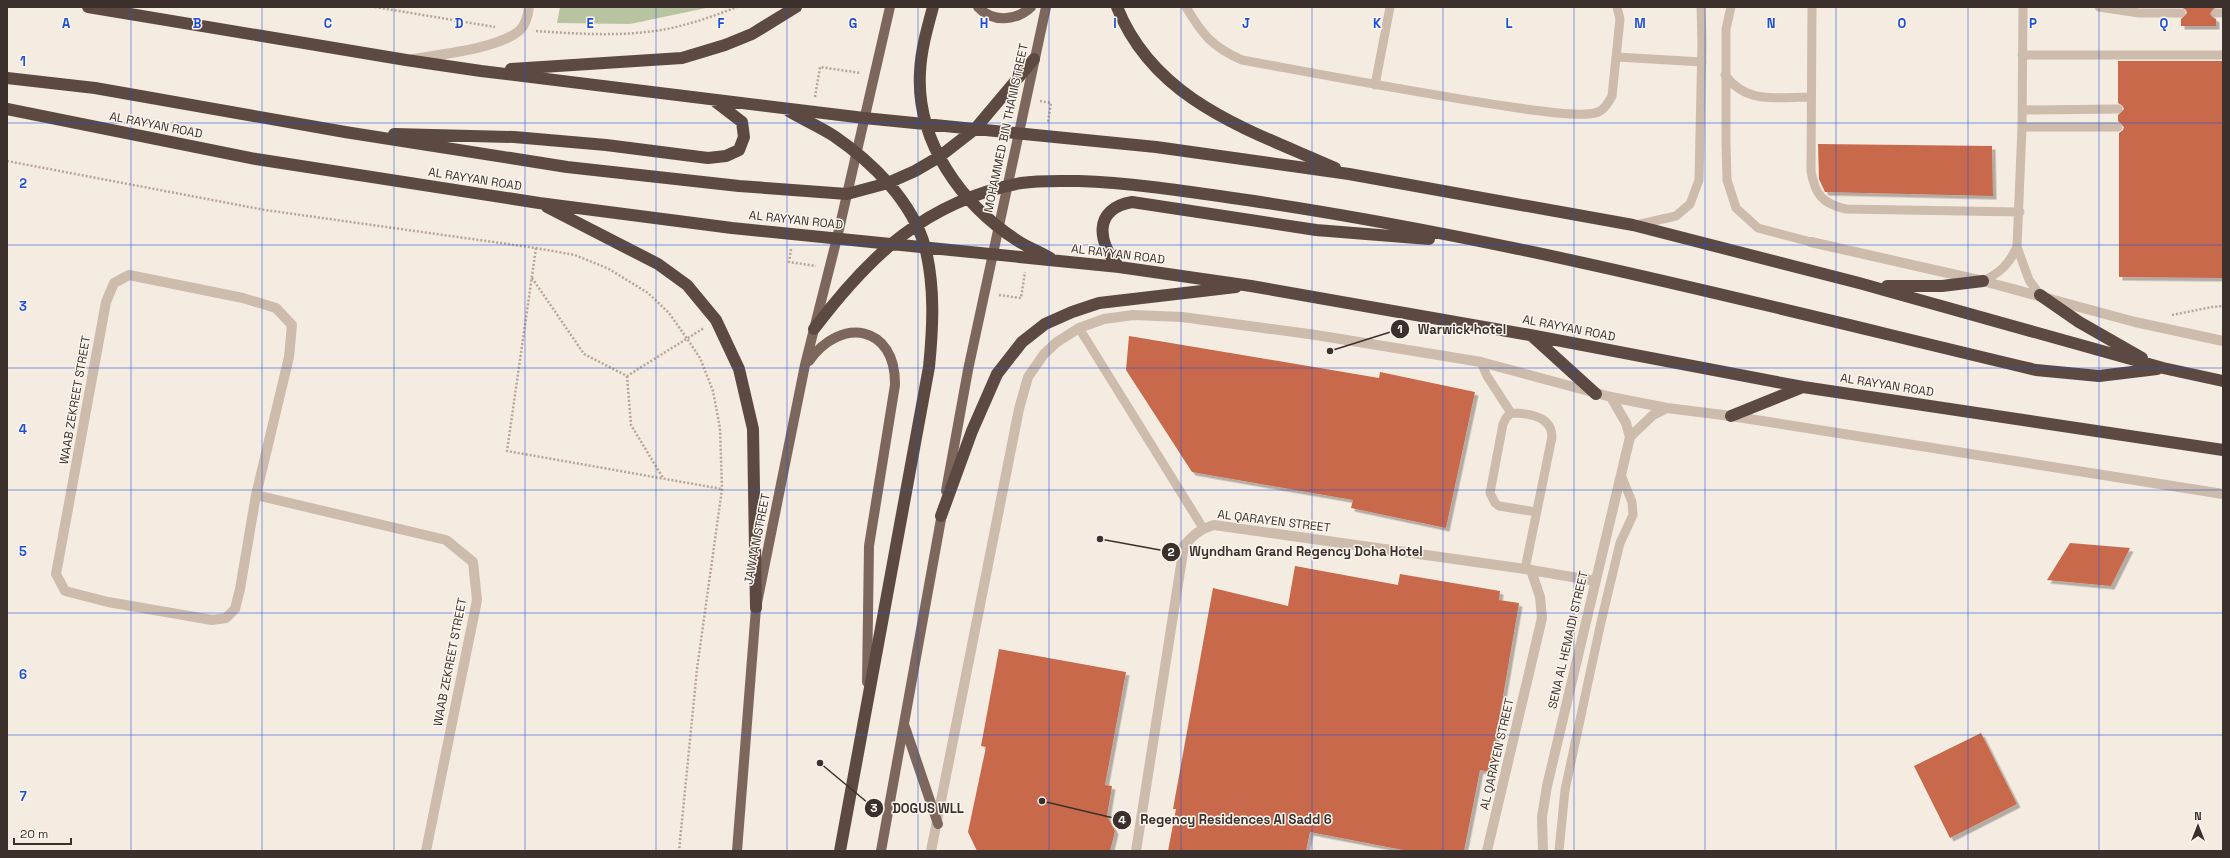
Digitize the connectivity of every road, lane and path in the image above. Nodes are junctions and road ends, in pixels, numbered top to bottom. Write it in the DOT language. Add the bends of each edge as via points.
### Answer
graph roads {
  1 [pos="88,7"];
  2 [pos="110,7"];
  3 [pos="375,7"];
  4 [pos="529,7"];
  5 [pos="737,7"];
  6 [pos="796,7"];
  7 [pos="890,7"];
  8 [pos="933,7"];
  9 [pos="978,7"];
  10 [pos="1031,7"];
  11 [pos="1046,7"];
  12 [pos="1117,7"];
  13 [pos="1186,7"];
  14 [pos="1390,7"];
  15 [pos="1617,7"];
  16 [pos="1701,7"];
  17 [pos="1730,7"];
  18 [pos="1812,7"];
  19 [pos="2023,7"];
  20 [pos="2098,7"];
  21 [pos="2181,13"];
  22 [pos="142,17"];
  23 [pos="520,31"];
  24 [pos="2022,55"];
  25 [pos="2223,55"];
  26 [pos="1617,57"];
  27 [pos="1034,59"];
  28 [pos="406,60"];
  29 [pos="1702,62"];
  30 [pos="481,70"];
  31 [pos="874,75"];
  32 [pos="1725,75"];
  33 [pos="7,78"];
  34 [pos="1375,85"];
  35 [pos="1811,97"];
  36 [pos="1026,99"];
  37 [pos="715,101"];
  38 [pos="7,109"];
  39 [pos="787,109"];
  40 [pos="2118,109"];
  41 [pos="2022,110"];
  42 [pos="812,112"];
  43 [pos="864,118"];
  44 [pos="927,124"];
  45 [pos="2022,127"];
  46 [pos="2118,127"];
  47 [pos="975,129"];
  48 [pos="345,132"];
  49 [pos="1018,134"];
  50 [pos="1046,136"];
  51 [pos="856,152"];
  52 [pos="940,157"];
  53 [pos="7,161"];
  54 [pos="1349,174"];
  55 [pos="888,183"];
  56 [pos="1007,186"];
  57 [pos="847,194"];
  58 [pos="967,198"];
  59 [pos="539,203"];
  60 [pos="2020,212"];
  61 [pos="915,224"];
  62 [pos="1633,225"];
  63 [pos="998,226"];
  64 [pos="793,234"];
  65 [pos="837,238"];
  66 [pos="1811,242"];
  67 [pos="890,243"];
  68 [pos="1490,243"];
  69 [pos="924,247"];
  70 [pos="2017,247"];
  71 [pos="536,248"];
  72 [pos="992,254"];
  73 [pos="1027,258"];
  74 [pos="1055,260"];
  75 [pos="1119,267"];
  76 [pos="829,268"];
  77 [pos="532,277"];
  78 [pos="1983,281"];
  79 [pos="1859,284"];
  80 [pos="1251,286"];
  81 [pos="984,292"];
  82 [pos="2040,295"];
  83 [pos="2223,306"];
  84 [pos="2166,316"];
  85 [pos="716,320"];
  86 [pos="1079,328"];
  87 [pos="814,329"];
  88 [pos="1530,335"];
  89 [pos="688,340"];
  90 [pos="2223,341"];
  91 [pos="1481,362"];
  92 [pos="805,365"];
  93 [pos="2163,368"];
  94 [pos="627,376"];
  95 [pos="2223,381"];
  96 [pos="1803,387"];
  97 [pos="1596,394"];
  98 [pos="1611,397"];
  99 [pos="1667,408"];
  100 [pos="1511,414"];
  101 [pos="1731,416"];
  102 [pos="1630,437"];
  103 [pos="2223,450"];
  104 [pos="1621,475"];
  105 [pos="663,478"];
  106 [pos="722,489"];
  107 [pos="2223,494"];
  108 [pos="256,495"];
  109 [pos="1536,512"];
  110 [pos="941,516"];
  111 [pos="1203,528"];
  112 [pos="1528,569"];
  113 [pos="1596,581"];
  114 [pos="756,608"];
  115 [pos="867,702"];
  116 [pos="904,726"];
  117 [pos="938,824"];
  118 [pos="426,851"];
  119 [pos="679,851"];
  120 [pos="737,851"];
  121 [pos="840,851"];
  122 [pos="881,851"];
  123 [pos="931,851"];
  124 [pos="1136,851"];
  125 [pos="1487,851"];
  126 [pos="1543,851"];
  127 [pos="1559,851"];
  1 -- 22 [label="highway"];
  2 -- 22 [label="highway"];
  3 -- 23 [label="path"];
  4 -- 23 [label="street" via="528,18"];
  5 -- 23 [label="path" via="699,21 638,33"];
  6 -- 30 [label="highway" via="752,34 682,58"];
  7 -- 31 [label="main road"];
  8 -- 44 [label="highway" via="923,40 920,74 921,97"];
  9 -- 10 [label="main road" via="986,16 1003,18 1022,15"];
  11 -- 27 [label="main road, MOHAMMED BIN THANI STREET"];
  12 -- 54 [label="highway" via="1132,38 1151,62 1182,93 1215,115"];
  13 -- 34 [label="lane" via="1202,33 1213,45 1237,58"];
  14 -- 34 [label="lane"];
  15 -- 26 [label="lane" via="1620,19"];
  16 -- 29 [label="lane"];
  17 -- 32 [label="lane" via="1726,29"];
  18 -- 35 [label="lane"];
  19 -- 24 [label="lane"];
  20 -- 21 [label="lane" via="2139,13"];
  22 -- 28 [label="highway"];
  23 -- 28 [label="street" via="508,39 487,45"];
  24 -- 25 [label="lane"];
  24 -- 41 [label="lane"];
  26 -- 29 [label="lane"];
  26 -- 34 [label="lane" via="1612,96 1606,106 1596,113 1533,110"];
  27 -- 36 [label="main road, MOHAMMED BIN THANI STREET"];
  27 -- 47 [label="highway"];
  28 -- 30 [label="highway"];
  29 -- 62 [label="lane" via="1699,180 1690,204 1676,216"];
  30 -- 37 [label="highway"];
  31 -- 42 [label="path" via="820,67"];
  31 -- 43 [label="main road"];
  32 -- 35 [label="lane" via="1740,91 1750,95"];
  32 -- 66 [label="lane" via="1727,180 1736,208 1758,228"];
  33 -- 48 [label="highway" via="95,88"];
  35 -- 60 [label="lane" via="1813,185 1821,197 1832,206 1846,209"];
  36 -- 49 [label="main road, MOHAMMED BIN THANI STREET"];
  36 -- 50 [label="path" via="1051,103"];
  37 -- 39 [label="highway"];
  37 -- 48 [label="highway" via="742,122 744,137 739,150 726,156 708,158 514,137"];
  38 -- 59 [label="highway, AL RAYYAN ROAD" via="256,158"];
  39 -- 42 [label="highway"];
  39 -- 51 [label="highway"];
  40 -- 41 [label="lane"];
  41 -- 45 [label="lane"];
  42 -- 43 [label="highway"];
  43 -- 44 [label="highway"];
  43 -- 51 [label="main road"];
  44 -- 47 [label="highway"];
  44 -- 52 [label="highway"];
  45 -- 46 [label="lane"];
  45 -- 60 [label="lane"];
  47 -- 49 [label="highway"];
  47 -- 52 [label="highway"];
  48 -- 57 [label="highway" via="567,167 739,186"];
  49 -- 50 [label="highway"];
  49 -- 56 [label="main road, MOHAMMED BIN THANI STREET"];
  50 -- 54 [label="highway" via="1218,154"];
  51 -- 55 [label="highway"];
  51 -- 57 [label="main road"];
  52 -- 55 [label="highway"];
  52 -- 58 [label="highway"];
  53 -- 71 [label="path" via="265,210"];
  54 -- 62 [label="highway"];
  55 -- 57 [label="highway"];
  55 -- 61 [label="highway"];
  56 -- 58 [label="highway"];
  56 -- 63 [label="main road, MOHAMMED BIN THANI STREET"];
  56 -- 68 [label="highway" via="1047,180 1102,182 1176,190 1302,208"];
  57 -- 65 [label="main road"];
  58 -- 61 [label="highway"];
  58 -- 63 [label="highway"];
  59 -- 64 [label="highway, AL RAYYAN ROAD"];
  59 -- 85 [label="highway" via="658,264 687,285"];
  60 -- 70 [label="lane"];
  61 -- 67 [label="highway"];
  61 -- 69 [label="highway"];
  62 -- 79 [label="highway"];
  63 -- 72 [label="main road, MOHAMMED BIN THANI STREET"];
  63 -- 74 [label="highway" via="1018,242"];
  64 -- 65 [label="highway, AL RAYYAN ROAD"];
  64 -- 76 [label="path" via="789,262"];
  65 -- 67 [label="highway, AL RAYYAN ROAD"];
  65 -- 76 [label="main road, JAWAAN STREET"];
  66 -- 78 [label="street"];
  67 -- 69 [label="highway, AL RAYYAN ROAD"];
  67 -- 87 [label="highway" via="840,294"];
  68 -- 75 [label="highway" via="1316,230 1132,202 1113,209 1106,216 1103,227 1104,246"];
  68 -- 93 [label="highway" via="2036,370 2099,376"];
  69 -- 72 [label="highway, AL RAYYAN ROAD"];
  69 -- 115 [label="highway" via="932,293 933,328 929,367"];
  70 -- 78 [label="lane" via="2010,262"];
  70 -- 82 [label="lane" via="2027,275"];
  71 -- 77 [label="path"];
  71 -- 89 [label="path" via="575,255 609,269 648,293 669,313"];
  72 -- 73 [label="highway, AL RAYYAN ROAD"];
  72 -- 81 [label="main road"];
  73 -- 74 [label="highway, AL RAYYAN ROAD"];
  73 -- 81 [label="path" via="1021,298"];
  74 -- 75 [label="highway, AL RAYYAN ROAD"];
  75 -- 80 [label="highway, AL RAYYAN ROAD"];
  76 -- 87 [label="main road, JAWAAN STREET"];
  77 -- 94 [label="path" via="584,354"];
  77 -- 105 [label="path" via="508,451"];
  78 -- 79 [label="highway" via="1942,286 1900,287"];
  78 -- 82 [label="street"];
  79 -- 93 [label="highway"];
  80 -- 88 [label="highway, AL RAYYAN ROAD"];
  80 -- 110 [label="highway" via="1099,303 1045,324 1022,342 997,374 972,431"];
  81 -- 110 [label="main road"];
  82 -- 90 [label="street" via="2135,322"];
  82 -- 93 [label="highway" via="2107,338"];
  83 -- 84 [label="path"];
  85 -- 89 [label="path"];
  85 -- 114 [label="highway" via="739,369 753,429"];
  86 -- 91 [label="street" via="1133,315 1182,317 1316,335"];
  86 -- 111 [label="lane"];
  86 -- 117 [label="street" via="1044,354 1028,377"];
  87 -- 92 [label="main road, JAWAAN STREET"];
  88 -- 96 [label="highway, AL RAYYAN ROAD"];
  88 -- 97 [label="highway"];
  89 -- 94 [label="path"];
  89 -- 106 [label="path" via="700,358 713,391 720,428"];
  91 -- 97 [label="street"];
  91 -- 100 [label="lane"];
  92 -- 114 [label="main road, JAWAAN STREET"];
  92 -- 115 [label="main road" via="817,349 829,339 855,332 872,336 884,344 891,354 895,369 895,385 869,546"];
  93 -- 95 [label="highway"];
  94 -- 105 [label="path" via="630,425"];
  96 -- 101 [label="highway"];
  96 -- 103 [label="highway, AL RAYYAN ROAD"];
  97 -- 98 [label="street"];
  98 -- 99 [label="street"];
  98 -- 102 [label="street" via="1626,423"];
  99 -- 101 [label="street"];
  99 -- 102 [label="street" via="1653,415"];
  100 -- 109 [label="lane" via="1542,418 1552,429"];
  100 -- 109 [label="lane" via="1503,424 1490,493 1494,503 1499,506"];
  101 -- 107 [label="street"];
  102 -- 104 [label="street, SENA AL HEMAIDI STREET"];
  104 -- 113 [label="street, SENA AL HEMAIDI STREET"];
  104 -- 127 [label="lane" via="1632,502 1633,515 1620,543 1601,622 1565,790"];
  105 -- 106 [label="path"];
  106 -- 119 [label="path" via="697,669"];
  108 -- 108 [label="street, WAAB ZEKREET STREET" via="289,357 292,325 276,308 243,298 129,275 114,282 106,302 56,574 65,591 108,602 204,619 226,618 235,609 240,589"];
  108 -- 118 [label="street, WAAB ZEKREET STREET" via="446,540 473,562 477,600"];
  109 -- 112 [label="lane"];
  110 -- 116 [label="main road"];
  111 -- 112 [label="street, AL QARAYEN STREET" via="1214,526"];
  111 -- 124 [label="street, AL QARAYEN STREET" via="1184,546"];
  112 -- 113 [label="street, AL QARAYEN STREET"];
  112 -- 125 [label="street, AL QARAYEN STREET" via="1540,597 1542,618"];
  113 -- 126 [label="street, SENA AL HEMAIDI STREET" via="1545,794 1542,817"];
  114 -- 120 [label="main road, JAWAAN STREET"];
  115 -- 121 [label="highway"];
  116 -- 117 [label="main road"];
  116 -- 122 [label="main road"];
  117 -- 123 [label="street"];
}
